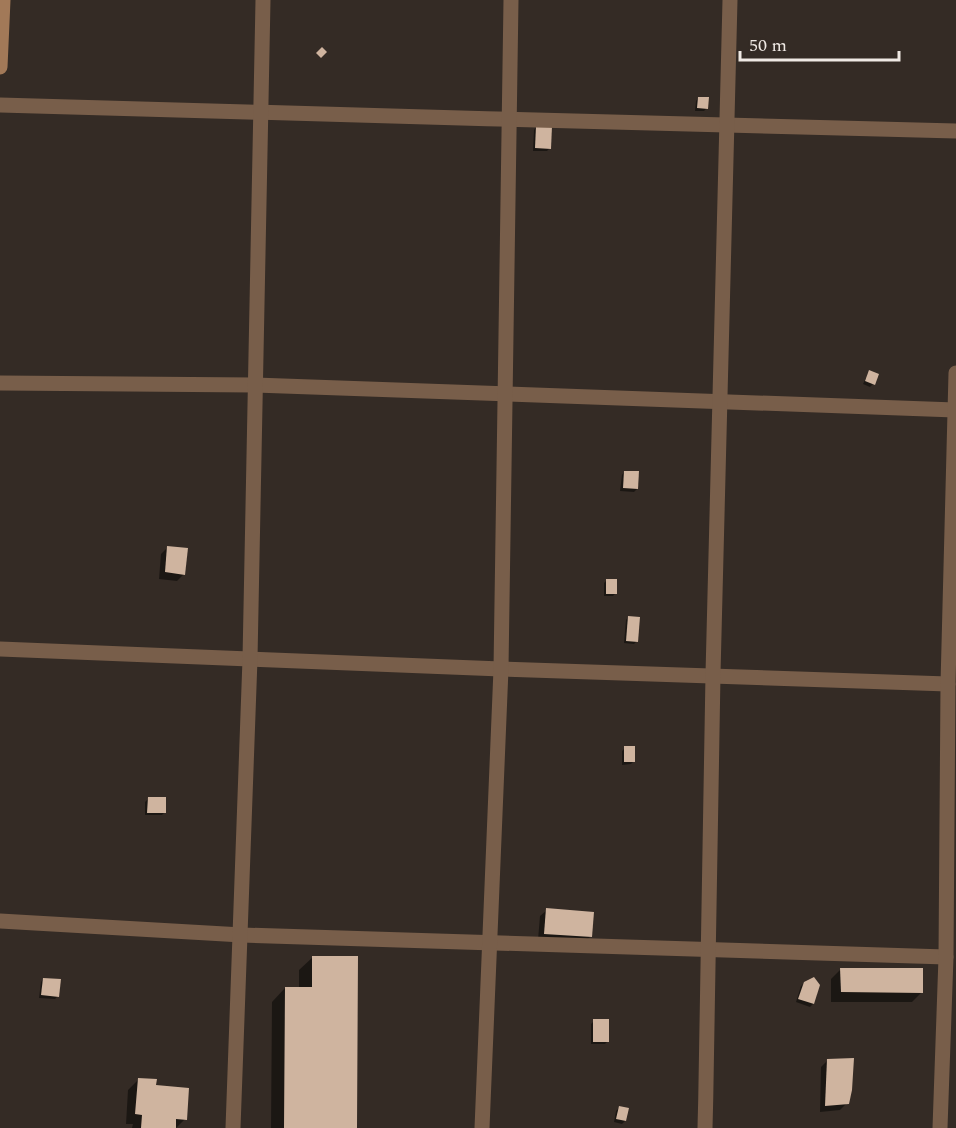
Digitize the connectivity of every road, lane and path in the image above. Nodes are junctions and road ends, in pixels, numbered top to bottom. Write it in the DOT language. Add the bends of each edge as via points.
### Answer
graph roads {
  1 [pos="3,0"];
  2 [pos="262,0"];
  3 [pos="511,0"];
  4 [pos="730,0"];
  5 [pos="0,67"];
  6 [pos="0,105"];
  7 [pos="260,111"];
  8 [pos="509,120"];
  9 [pos="726,126"];
  10 [pos="956,131"];
  11 [pos="956,373"];
  12 [pos="0,383"];
  13 [pos="255,385"];
  14 [pos="505,395"];
  15 [pos="719,402"];
  16 [pos="955,410"];
  17 [pos="0,649"];
  18 [pos="250,659"];
  19 [pos="501,669"];
  20 [pos="713,677"];
  21 [pos="948,684"];
  22 [pos="952,736"];
  23 [pos="0,921"];
  24 [pos="242,935"];
  25 [pos="490,942"];
  26 [pos="710,950"];
  27 [pos="946,957"];
  28 [pos="233,1128"];
  29 [pos="482,1128"];
  30 [pos="705,1128"];
  31 [pos="940,1128"];
  1 -- 5 [label="street"];
  2 -- 7 [label="street"];
  3 -- 8 [label="street"];
  4 -- 9 [label="street"];
  6 -- 7 [label="street"];
  7 -- 8 [label="street"];
  7 -- 13 [label="street"];
  8 -- 9 [label="street"];
  8 -- 14 [label="street"];
  9 -- 10 [label="street"];
  9 -- 15 [label="street"];
  11 -- 16 [label="street"];
  12 -- 13 [label="street"];
  13 -- 14 [label="street"];
  13 -- 18 [label="street"];
  14 -- 15 [label="street"];
  14 -- 19 [label="street"];
  15 -- 16 [label="street"];
  15 -- 20 [label="street"];
  16 -- 21 [label="street"];
  17 -- 18 [label="street"];
  18 -- 19 [label="street"];
  18 -- 24 [label="street"];
  19 -- 20 [label="street"];
  19 -- 25 [label="street"];
  20 -- 21 [label="street"];
  20 -- 26 [label="street"];
  21 -- 22 [label="street"];
  22 -- 27 [label="street"];
  23 -- 24 [label="street"];
  24 -- 25 [label="street"];
  24 -- 28 [label="street"];
  25 -- 26 [label="street"];
  25 -- 29 [label="street"];
  26 -- 27 [label="street"];
  26 -- 30 [label="street"];
  27 -- 31 [label="street"];
}
